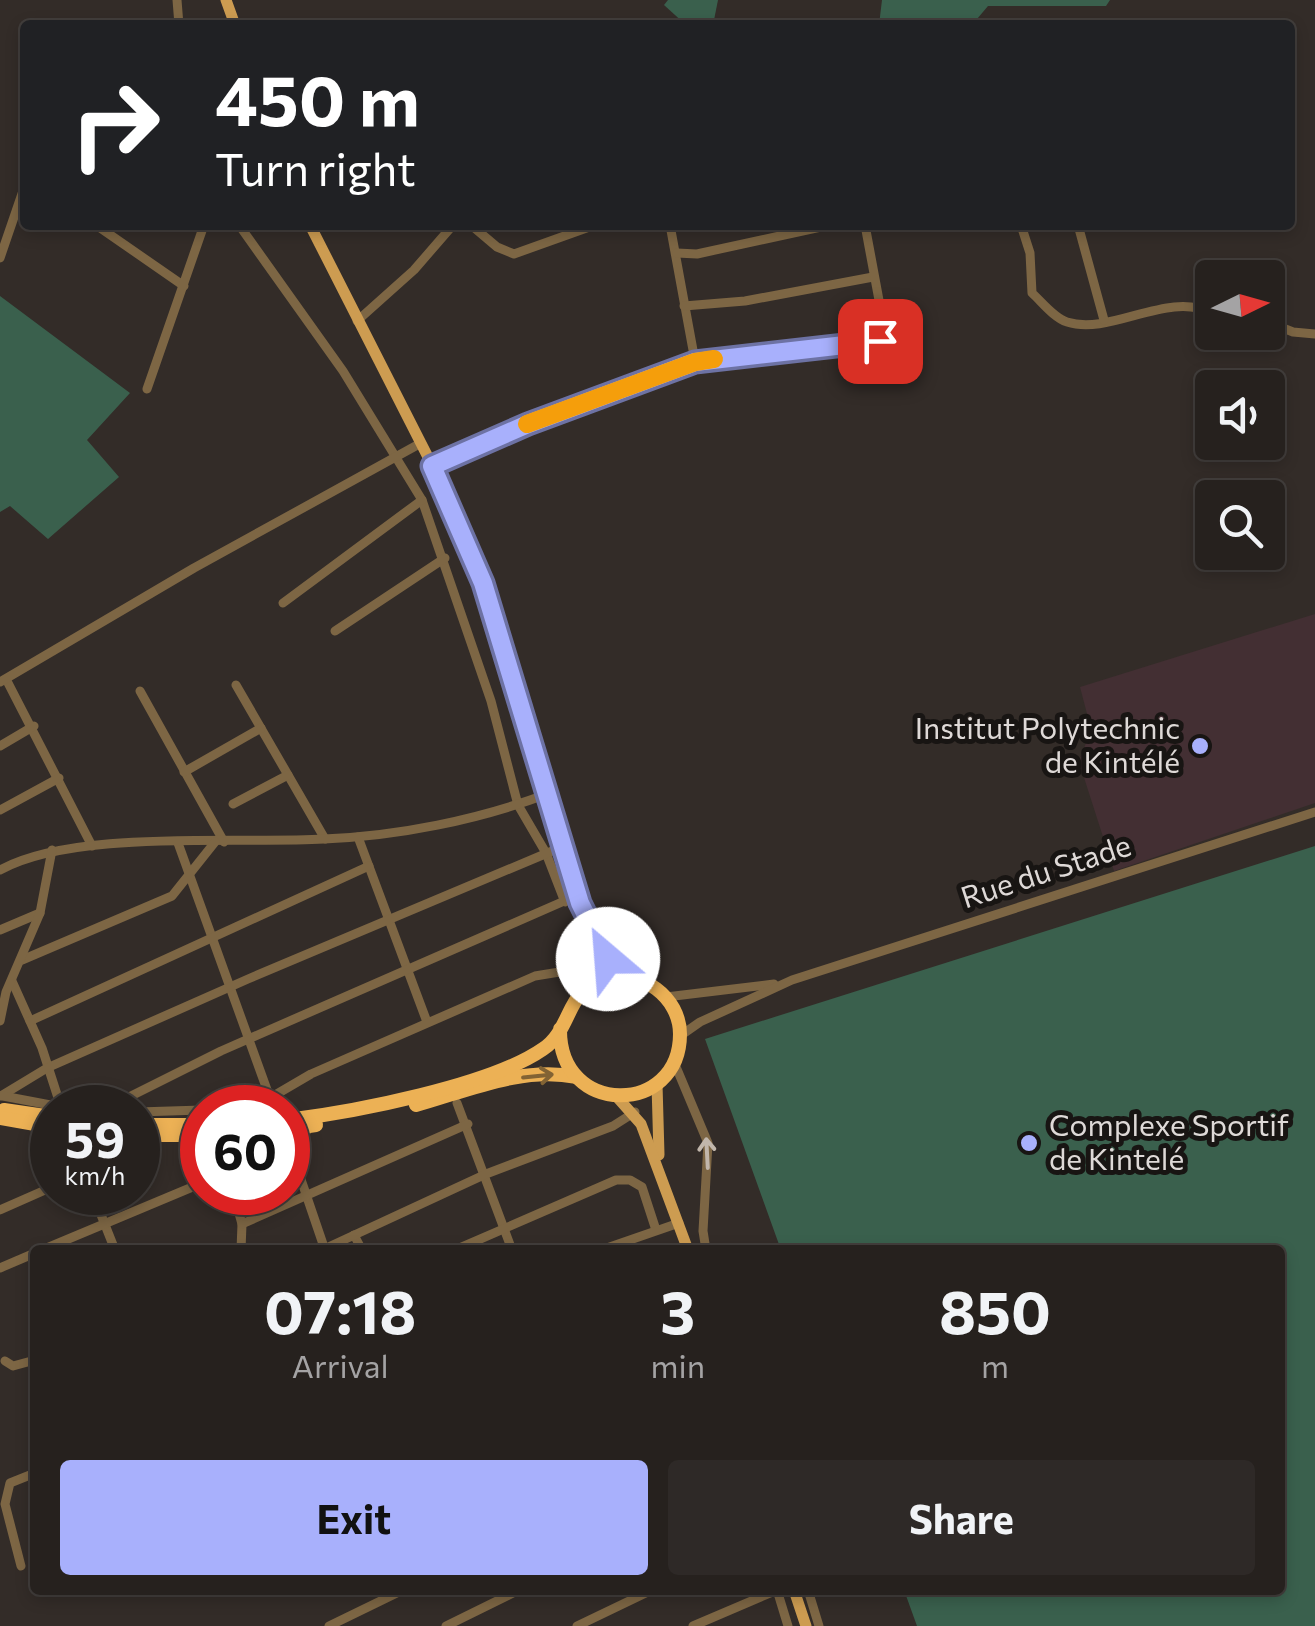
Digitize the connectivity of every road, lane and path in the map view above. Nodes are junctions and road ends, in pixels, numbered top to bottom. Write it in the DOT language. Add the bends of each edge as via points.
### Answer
graph roads {
  1 [pos="20,200"];
  2 [pos="103,230"];
  3 [pos="202,230"];
  4 [pos="242,230"];
  5 [pos="312,230"];
  6 [pos="449,230"];
  7 [pos="477,230"];
  8 [pos="581,230"];
  9 [pos="671,230"];
  10 [pos="807,230"];
  11 [pos="866,230"];
  12 [pos="1023,230"];
  13 [pos="1079,230"];
  14 [pos="678,252"];
  15 [pos="0,258"];
  16 [pos="873,277"];
  17 [pos="184,286"];
  18 [pos="684,306"];
  19 [pos="1195,309"];
  20 [pos="1104,320"];
  21 [pos="357,321"];
  22 [pos="1285,329"];
  23 [pos="1315,334"];
  24 [pos="695,362"];
  25 [pos="147,389"];
  26 [pos="421,443"];
  27 [pos="398,457"];
  28 [pos="432,466"];
  29 [pos="422,500"];
  30 [pos="445,558"];
  31 [pos="283,603"];
  32 [pos="335,632"];
  33 [pos="3,680"];
  34 [pos="236,685"];
  35 [pos="140,691"];
  36 [pos="34,726"];
  37 [pos="262,728"];
  38 [pos="0,746"];
  39 [pos="184,772"];
  40 [pos="288,775"];
  41 [pos="60,778"];
  42 [pos="547,794"];
  43 [pos="234,804"];
  44 [pos="518,804"];
  45 [pos="0,810"];
  46 [pos="1315,812"];
  47 [pos="358,838"];
  48 [pos="324,839"];
  49 [pos="220,842"];
  50 [pos="178,843"];
  51 [pos="92,846"];
  52 [pos="564,846"];
  53 [pos="52,850"];
  54 [pos="546,852"];
  55 [pos="369,866"];
  56 [pos="0,870"];
  57 [pos="190,878"];
  58 [pos="579,899"];
  59 [pos="566,902"];
  60 [pos="40,913"];
  61 [pos="389,918"];
  62 [pos="0,930"];
  63 [pos="211,940"];
  64 [pos="22,960"];
  65 [pos="584,968"];
  66 [pos="408,970"];
  67 [pos="626,976"];
  68 [pos="792,980"];
  69 [pos="12,981"];
  70 [pos="228,988"];
  71 [pos="581,990"];
  72 [pos="3,994"];
  73 [pos="666,997"];
  74 [pos="0,1021"];
  75 [pos="30,1021"];
  76 [pos="427,1022"];
  77 [pos="560,1029"];
  78 [pos="680,1036"];
  79 [pos="248,1040"];
  80 [pos="674,1062"];
  81 [pos="47,1068"];
  82 [pos="576,1077"];
  83 [pos="658,1084"];
  84 [pos="54,1085"];
  85 [pos="155,1085"];
  86 [pos="265,1085"];
  87 [pos="292,1085"];
  88 [pos="1,1096"];
  89 [pos="616,1096"];
  90 [pos="30,1101"];
  91 [pos="457,1103"];
  92 [pos="0,1109"];
  93 [pos="635,1112"];
  94 [pos="30,1114"];
  95 [pos="310,1116"];
  96 [pos="0,1118"];
  97 [pos="30,1124"];
  98 [pos="468,1124"];
  99 [pos="310,1126"];
  100 [pos="160,1136"];
  101 [pos="164,1136"];
  102 [pos="180,1136"];
  103 [pos="160,1138"];
  104 [pos="660,1164"];
  105 [pos="486,1174"];
  106 [pos="180,1193"];
  107 [pos="310,1195"];
  108 [pos="30,1197"];
  109 [pos="310,1209"];
  110 [pos="0,1210"];
  111 [pos="101,1215"];
  112 [pos="239,1215"];
  113 [pos="263,1215"];
  114 [pos="104,1222"];
  115 [pos="679,1223"];
  116 [pos="242,1224"];
  117 [pos="504,1228"];
  118 [pos="656,1230"];
  119 [pos="354,1235"];
  120 [pos="53,1245"];
  121 [pos="113,1245"];
  122 [pos="242,1245"];
  123 [pos="322,1245"];
  124 [pos="334,1245"];
  125 [pos="359,1245"];
  126 [pos="466,1245"];
  127 [pos="510,1245"];
  128 [pos="615,1245"];
  129 [pos="686,1245"];
  130 [pos="705,1245"];
  131 [pos="30,1255"];
  132 [pos="0,1268"];
  133 [pos="4,1362"];
  134 [pos="30,1363"];
  135 [pos="30,1476"];
  136 [pos="21,1566"];
  137 [pos="393,1595"];
  138 [pos="509,1595"];
  139 [pos="642,1595"];
  140 [pos="765,1595"];
  141 [pos="779,1595"];
  142 [pos="796,1595"];
  143 [pos="810,1595"];
  144 [pos="329,1626"];
  145 [pos="446,1626"];
  146 [pos="577,1626"];
  147 [pos="694,1626"];
  148 [pos="788,1626"];
  149 [pos="806,1626"];
  150 [pos="820,1626"];
  1 -- 15 [label="street"];
  2 -- 17 [label="street"];
  3 -- 17 [label="street"];
  4 -- 27 [label="street"];
  5 -- 21 [label="main road"];
  6 -- 21 [label="street"];
  7 -- 8 [label="street" via="514,254"];
  9 -- 14 [label="street"];
  10 -- 14 [label="street" via="697,254"];
  11 -- 16 [label="street"];
  12 -- 20 [label="street" via="1032,293 1065,322"];
  13 -- 20 [label="street"];
  14 -- 18 [label="street"];
  16 -- 18 [label="street"];
  16 -- 24 [label="street" via="885,335 880,341"];
  17 -- 25 [label="street"];
  18 -- 24 [label="street"];
  19 -- 20 [label="street"];
  21 -- 26 [label="main road"];
  22 -- 23 [label="street"];
  24 -- 28 [label="street"];
  26 -- 27 [label="street"];
  26 -- 28 [label="main road"];
  27 -- 29 [label="street"];
  27 -- 33 [label="street"];
  28 -- 42 [label="main road" via="497,623"];
  29 -- 30 [label="street"];
  29 -- 31 [label="street"];
  30 -- 32 [label="street"];
  30 -- 44 [label="street"];
  33 -- 36 [label="street"];
  34 -- 37 [label="street"];
  35 -- 39 [label="street"];
  36 -- 38 [label="street"];
  36 -- 41 [label="street"];
  37 -- 39 [label="street"];
  37 -- 40 [label="street"];
  39 -- 49 [label="street"];
  40 -- 43 [label="street"];
  40 -- 48 [label="street"];
  41 -- 45 [label="street"];
  41 -- 51 [label="street"];
  42 -- 44 [label="street"];
  42 -- 52 [label="main road"];
  44 -- 47 [label="street"];
  44 -- 54 [label="street"];
  46 -- 68 [label="street, Rue du Stade"];
  47 -- 48 [label="street"];
  47 -- 55 [label="street"];
  48 -- 49 [label="street"];
  49 -- 50 [label="street"];
  49 -- 57 [label="street"];
  50 -- 51 [label="street"];
  50 -- 57 [label="street"];
  51 -- 53 [label="street"];
  52 -- 54 [label="street"];
  52 -- 58 [label="main road"];
  53 -- 56 [label="street"];
  53 -- 60 [label="street"];
  54 -- 59 [label="street"];
  54 -- 61 [label="street"];
  55 -- 61 [label="street"];
  55 -- 63 [label="street"];
  57 -- 63 [label="street"];
  57 -- 64 [label="street" via="172,896"];
  58 -- 59 [label="street"];
  58 -- 65 [label="main road"];
  58 -- 67 [label="main road" via="604,952"];
  59 -- 66 [label="street"];
  60 -- 62 [label="street"];
  60 -- 64 [label="street"];
  61 -- 66 [label="street"];
  61 -- 70 [label="street"];
  63 -- 70 [label="street"];
  63 -- 75 [label="street"];
  64 -- 69 [label="street"];
  65 -- 71 [label="main road"];
  65 -- 76 [label="street" via="546,972"];
  66 -- 76 [label="street"];
  66 -- 79 [label="street"];
  67 -- 71 [label="highway"];
  67 -- 73 [label="highway"];
  68 -- 73 [label="street, Rue du Stade"];
  68 -- 78 [label="street, Rue du Stade"];
  69 -- 72 [label="street"];
  69 -- 75 [label="street"];
  70 -- 79 [label="street"];
  70 -- 81 [label="street"];
  71 -- 77 [label="highway"];
  72 -- 74 [label="street"];
  73 -- 78 [label="highway"];
  75 -- 81 [label="street"];
  76 -- 87 [label="street"];
  77 -- 82 [label="highway" via="563,1054"];
  77 -- 95 [label="highway" via="543,1049 482,1074"];
  78 -- 80 [label="highway"];
  79 -- 85 [label="street"];
  79 -- 86 [label="street"];
  80 -- 83 [label="highway"];
  130 -- 80 [label="street, one-way" via="708,1143"];
  81 -- 84 [label="street"];
  81 -- 88 [label="street"];
  82 -- 89 [label="highway"];
  99 -- 82 [label="highway, one-way" via="499,1080"];
  83 -- 89 [label="highway"];
  83 -- 104 [label="main road"];
  88 -- 90 [label="street"];
  89 -- 93 [label="main road"];
  91 -- 98 [label="street"];
  92 -- 94 [label="highway"];
  93 -- 104 [label="main road"];
  93 -- 105 [label="street"];
  96 -- 97 [label="highway"];
  98 -- 105 [label="street"];
  98 -- 107 [label="street"];
  100 -- 101 [label="highway"];
  101 -- 102 [label="highway"];
  101 -- 103 [label="street"];
  104 -- 115 [label="main road"];
  105 -- 117 [label="street"];
  105 -- 119 [label="street"];
  106 -- 114 [label="street"];
  108 -- 110 [label="street"];
  109 -- 123 [label="street"];
  111 -- 114 [label="street"];
  112 -- 116 [label="street"];
  113 -- 116 [label="street"];
  114 -- 120 [label="street"];
  114 -- 121 [label="street"];
  115 -- 118 [label="street"];
  115 -- 129 [label="main road"];
  116 -- 122 [label="street"];
  117 -- 118 [label="street" via="622,1180 642,1188"];
  117 -- 126 [label="street"];
  117 -- 127 [label="street"];
  118 -- 128 [label="street"];
  119 -- 124 [label="street"];
  119 -- 125 [label="street"];
  131 -- 132 [label="street"];
  133 -- 134 [label="street"];
  135 -- 136 [label="street" via="10,1483 5,1495"];
  137 -- 144 [label="street"];
  138 -- 145 [label="street"];
  139 -- 146 [label="street"];
  140 -- 147 [label="street"];
  141 -- 148 [label="street"];
  142 -- 149 [label="main road"];
  143 -- 150 [label="street"];
}
